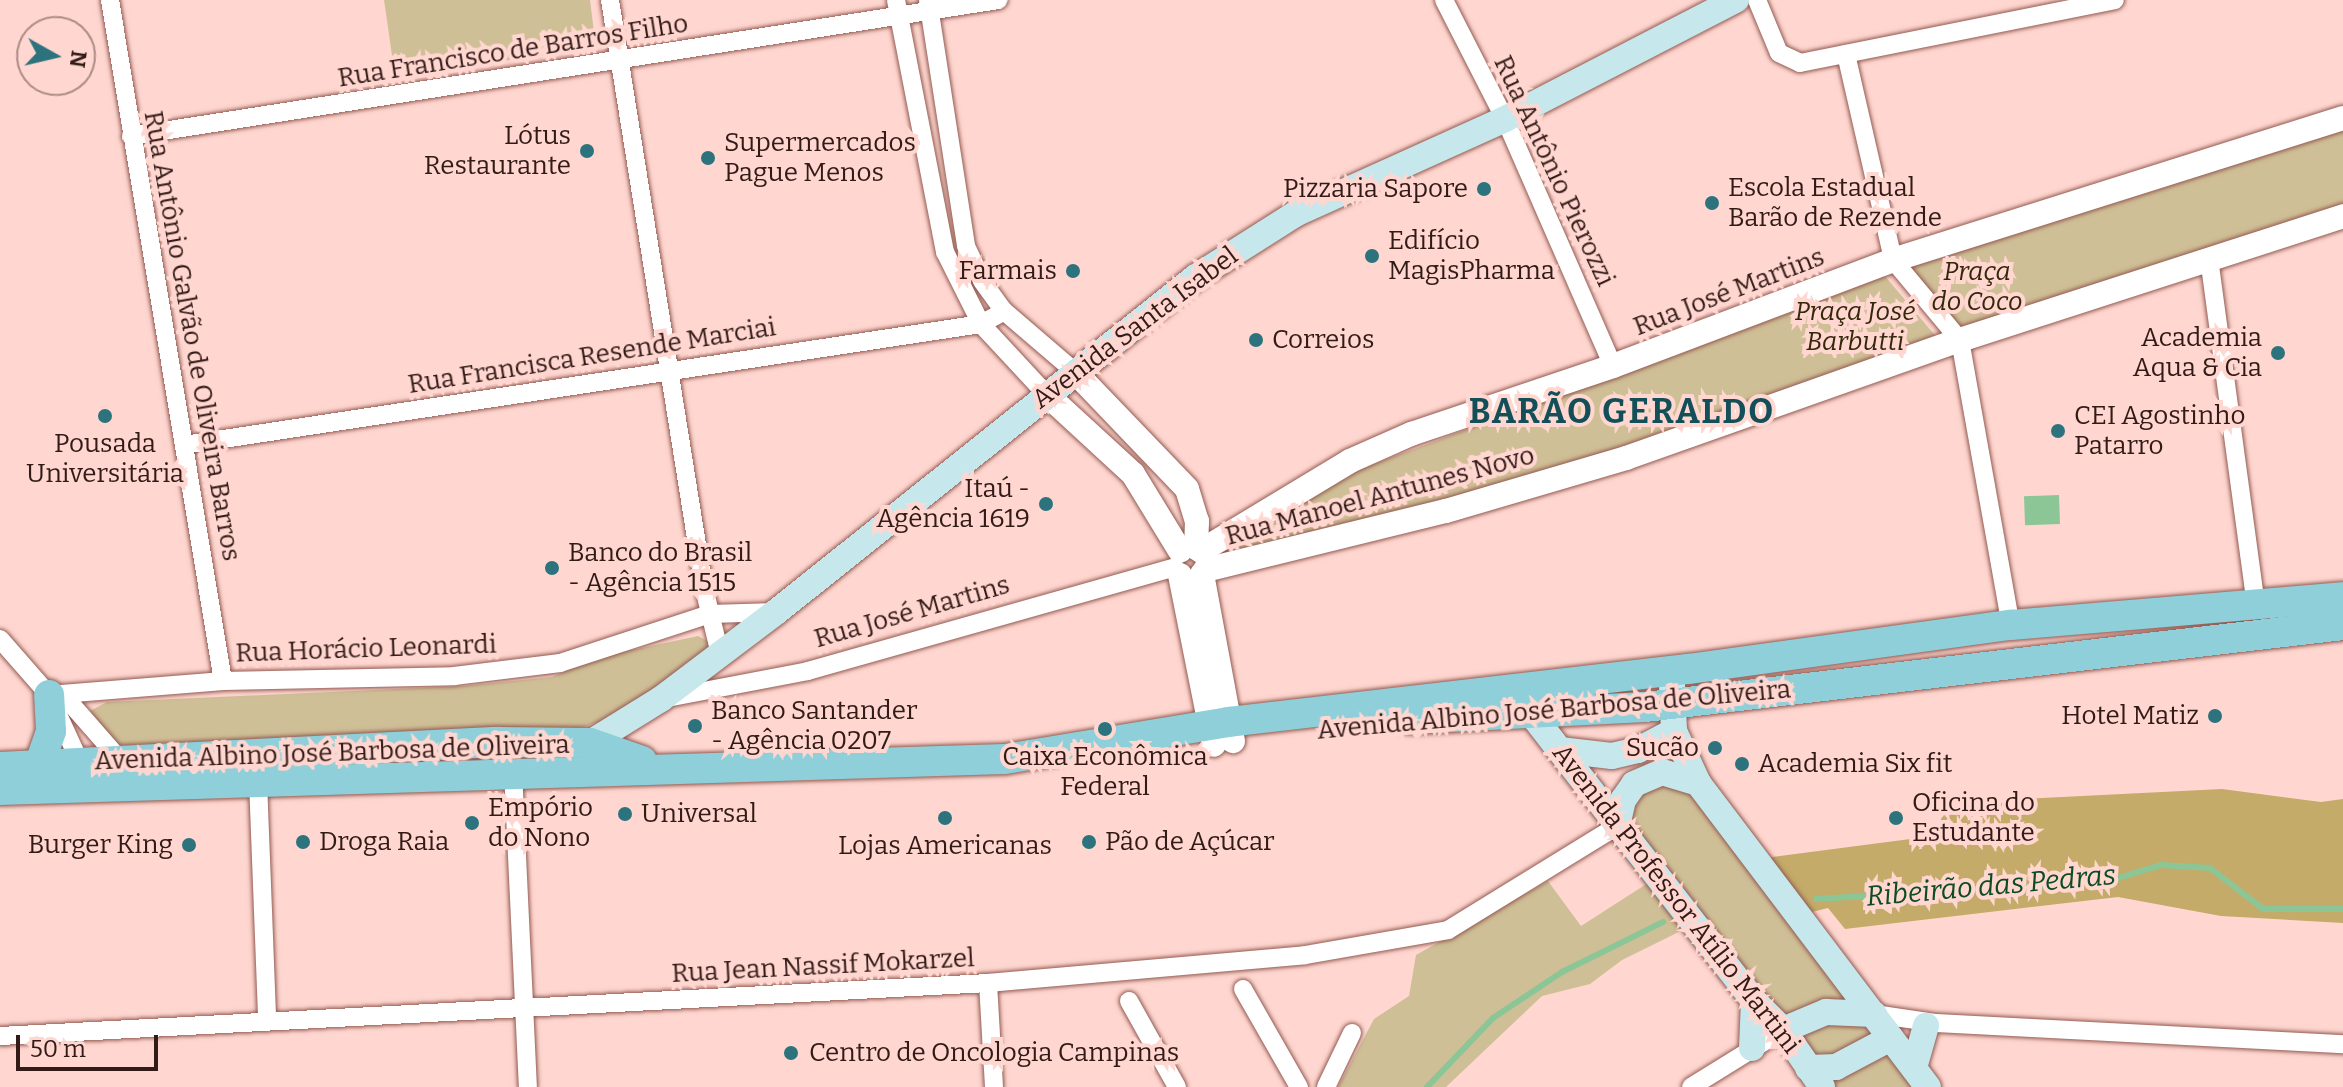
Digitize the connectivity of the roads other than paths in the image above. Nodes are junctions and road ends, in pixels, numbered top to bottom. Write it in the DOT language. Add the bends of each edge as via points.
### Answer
graph roads {
  1 [pos="110,0"];
  2 [pos="610,0"];
  3 [pos="998,0"];
  4 [pos="1444,0"];
  5 [pos="1736,0"];
  6 [pos="1757,0"];
  7 [pos="2115,0"];
  8 [pos="929,6"];
  9 [pos="898,8"];
  10 [pos="1846,54"];
  11 [pos="619,62"];
  12 [pos="2343,118"];
  13 [pos="1505,119"];
  14 [pos="131,136"];
  15 [pos="2343,216"];
  16 [pos="2209,258"];
  17 [pos="1893,260"];
  18 [pos="1004,311"];
  19 [pos="981,324"];
  20 [pos="1960,340"];
  21 [pos="1613,366"];
  22 [pos="668,370"];
  23 [pos="1074,371"];
  24 [pos="1046,394"];
  25 [pos="184,445"];
  26 [pos="1191,562"];
  27 [pos="2343,597"];
  28 [pos="2256,605"];
  29 [pos="776,612"];
  30 [pos="710,614"];
  31 [pos="2011,625"];
  32 [pos="2343,625"];
  33 [pos="0,639"];
  34 [pos="720,654"];
  35 [pos="1672,671"];
  36 [pos="1602,676"];
  37 [pos="223,681"];
  38 [pos="49,695"];
  39 [pos="661,699"];
  40 [pos="1570,709"];
  41 [pos="1673,717"];
  42 [pos="1545,732"];
  43 [pos="1221,733"];
  44 [pos="590,743"];
  45 [pos="121,761"];
  46 [pos="39,766"];
  47 [pos="0,767"];
  48 [pos="659,768"];
  49 [pos="549,769"];
  50 [pos="513,771"];
  51 [pos="86,776"];
  52 [pos="258,781"];
  53 [pos="1698,783"];
  54 [pos="0,790"];
  55 [pos="1617,826"];
  56 [pos="988,983"];
  57 [pos="1243,989"];
  58 [pos="1129,1001"];
  59 [pos="1754,1001"];
  60 [pos="525,1009"];
  61 [pos="1874,1014"];
  62 [pos="267,1020"];
  63 [pos="1931,1025"];
  64 [pos="1783,1030"];
  65 [pos="1352,1033"];
  66 [pos="0,1036"];
  67 [pos="1891,1038"];
  68 [pos="2343,1044"];
  69 [pos="1752,1048"];
  70 [pos="1815,1077"];
  71 [pos="1921,1078"];
  72 [pos="528,1087"];
  73 [pos="994,1087"];
  74 [pos="1177,1087"];
  75 [pos="1299,1087"];
  76 [pos="1326,1087"];
  77 [pos="1691,1087"];
  1 -- 14 [label="street, Rua Antônio Galvão de Oliveira Barros"];
  2 -- 11 [label="street"];
  3 -- 8 [label="street, Rua Francisco de Barros Filho"];
  4 -- 13 [label="street, Rua Antônio Pierozzi"];
  5 -- 13 [label="main road, Avenida Santa Isabel"];
  6 -- 10 [label="street" via="1771,42 1789,62"];
  7 -- 10 [label="street"];
  8 -- 9 [label="street, Rua Francisco de Barros Filho"];
  8 -- 18 [label="street" via="966,246"];
  9 -- 11 [label="street, Rua Francisco de Barros Filho"];
  9 -- 19 [label="street" via="945,252"];
  10 -- 17 [label="street"];
  11 -- 14 [label="street, Rua Francisco de Barros Filho"];
  11 -- 22 [label="street"];
  12 -- 17 [label="street, Rua José Martins"];
  13 -- 21 [label="street, Rua Antônio Pierozzi"];
  13 -- 23 [label="main road, Avenida Santa Isabel" via="1297,213 1196,277"];
  14 -- 25 [label="street, Rua Antônio Galvão de Oliveira Barros"];
  15 -- 16 [label="street, Rua Manoel Antunes Novo"];
  16 -- 20 [label="street, Rua Manoel Antunes Novo"];
  16 -- 28 [label="street"];
  17 -- 20 [label="street"];
  17 -- 21 [label="street, Rua José Martins"];
  18 -- 19 [label="street, Rua Francisca Resende Marciai"];
  18 -- 23 [label="street"];
  19 -- 22 [label="street, Rua Francisca Resende Marciai"];
  19 -- 24 [label="street"];
  20 -- 26 [label="street, Rua Manoel Antunes Novo" via="1626,458 1446,511"];
  20 -- 31 [label="street"];
  21 -- 26 [label="street, Rua José Martins" via="1411,434 1350,461"];
  22 -- 25 [label="street, Rua Francisca Resende Marciai"];
  22 -- 30 [label="street"];
  23 -- 24 [label="main road, Avenida Santa Isabel"];
  23 -- 26 [label="street" via="1187,489 1197,521"];
  24 -- 26 [label="street" via="1133,474"];
  24 -- 29 [label="main road, Avenida Santa Isabel"];
  25 -- 37 [label="street, Rua Antônio Galvão de Oliveira Barros"];
  26 -- 39 [label="street, Rua José Martins" via="808,671"];
  26 -- 43 [label="street"];
  27 -- 28 [label="main road, Avenida Albino José Barbosa de Oliveira"];
  28 -- 31 [label="main road, Avenida Albino José Barbosa de Oliveira"];
  29 -- 30 [label="street, Rua Horácio Leonardi"];
  29 -- 34 [label="main road, Avenida Santa Isabel"];
  30 -- 34 [label="street"];
  30 -- 37 [label="street, Rua Horácio Leonardi" via="560,663 454,676"];
  31 -- 35 [label="main road, Avenida Albino José Barbosa de Oliveira"];
  32 -- 41 [label="main road, Avenida Albino José Barbosa de Oliveira"];
  33 -- 38 [label="street"];
  34 -- 39 [label="main road, Avenida Santa Isabel"];
  35 -- 36 [label="main road, Avenida Albino José Barbosa de Oliveira"];
  35 -- 41 [label="main road"];
  36 -- 40 [label="main road"];
  36 -- 43 [label="main road, Avenida Albino José Barbosa de Oliveira"];
  37 -- 38 [label="street, Rua Horácio Leonardi"];
  38 -- 45 [label="street" via="72,705"];
  38 -- 46 [label="main road" via="51,731"];
  38 -- 51 [label="street"];
  39 -- 44 [label="main road, Avenida Santa Isabel"];
  40 -- 41 [label="main road, Avenida Albino José Barbosa de Oliveira"];
  40 -- 42 [label="main road, Avenida Albino José Barbosa de Oliveira"];
  41 -- 42 [label="main road" via="1638,750 1612,756"];
  41 -- 53 [label="main road"];
  42 -- 43 [label="main road, Avenida Albino José Barbosa de Oliveira" via="1379,721"];
  42 -- 55 [label="main road, Avenida Professor Atílio Martini"];
  43 -- 48 [label="main road, Avenida Albino José Barbosa de Oliveira" via="1115,762 1028,768 1005,759"];
  44 -- 45 [label="main road, Avenida Albino José Barbosa de Oliveira" via="499,742"];
  44 -- 48 [label="main road, Avenida Albino José Barbosa de Oliveira"];
  44 -- 49 [label="main road"];
  45 -- 51 [label="main road, Avenida Albino José Barbosa de Oliveira"];
  46 -- 47 [label="main road, Avenida Albino José Barbosa de Oliveira"];
  46 -- 51 [label="main road, Avenida Albino José Barbosa de Oliveira"];
  48 -- 49 [label="main road, Avenida Albino José Barbosa de Oliveira"];
  49 -- 50 [label="main road, Avenida Albino José Barbosa de Oliveira"];
  50 -- 52 [label="main road, Avenida Albino José Barbosa de Oliveira"];
  50 -- 60 [label="street"];
  51 -- 52 [label="main road, Avenida Albino José Barbosa de Oliveira"];
  51 -- 54 [label="main road, Avenida Albino José Barbosa de Oliveira"];
  52 -- 62 [label="street"];
  53 -- 55 [label="main road" via="1662,772 1634,784 1623,800"];
  53 -- 61 [label="main road"];
  55 -- 56 [label="street, Rua Jean Nassif Mokarzel" via="1448,930 1305,955"];
  55 -- 59 [label="main road, Avenida Professor Atílio Martini"];
  56 -- 60 [label="street, Rua Jean Nassif Mokarzel"];
  56 -- 73 [label="street"];
  57 -- 75 [label="street"];
  58 -- 74 [label="street"];
  59 -- 64 [label="main road, Avenida Professor Atílio Martini"];
  59 -- 69 [label="main road"];
  60 -- 62 [label="street, Rua Jean Nassif Mokarzel"];
  60 -- 72 [label="street"];
  61 -- 63 [label="street"];
  61 -- 64 [label="main road" via="1826,1012"];
  61 -- 67 [label="main road"];
  62 -- 66 [label="street, Rua Jean Nassif Mokarzel"];
  63 -- 67 [label="street"];
  63 -- 68 [label="street"];
  63 -- 71 [label="main road"];
  64 -- 69 [label="street"];
  64 -- 70 [label="main road, Avenida Professor Atílio Martini"];
  65 -- 76 [label="street"];
  67 -- 70 [label="main road"];
  67 -- 71 [label="main road"];
  69 -- 77 [label="street"];
}
